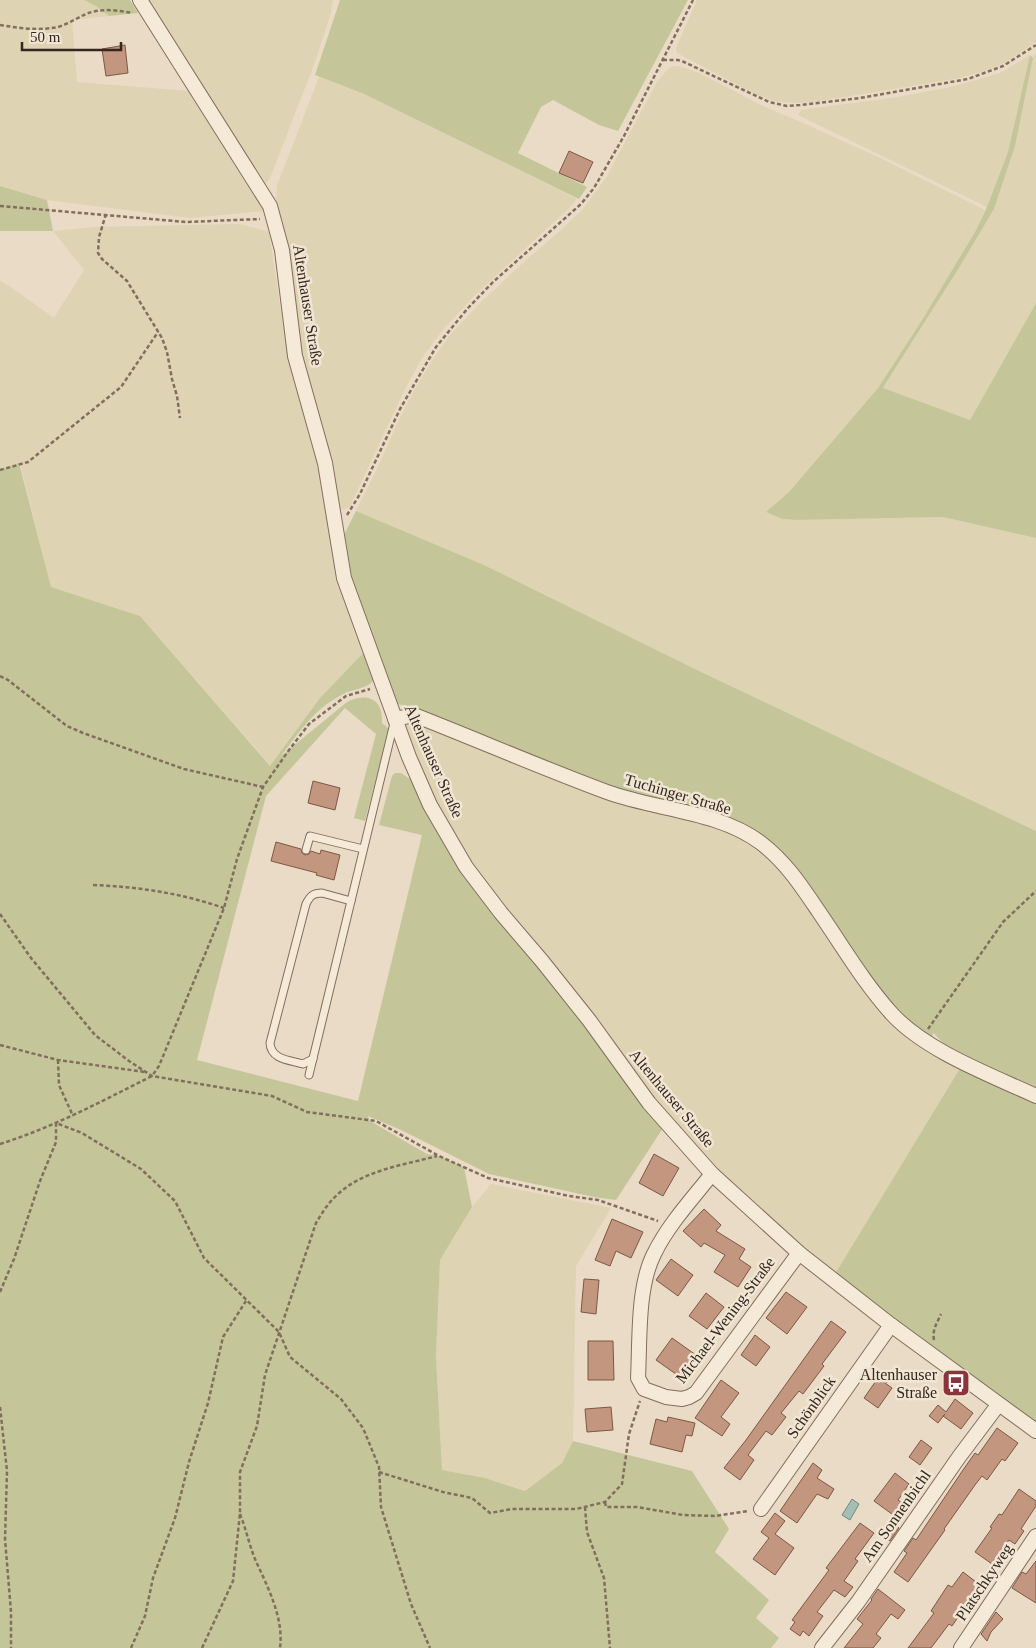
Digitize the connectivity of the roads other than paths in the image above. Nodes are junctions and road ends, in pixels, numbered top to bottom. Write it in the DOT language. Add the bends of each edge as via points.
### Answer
graph roads {
  1 [pos="140,0"];
  2 [pos="395,719"];
  3 [pos="306,850"];
  4 [pos="364,850"];
  5 [pos="351,901"];
  6 [pos="313,1059"];
  7 [pos="309,1074"];
  8 [pos="1036,1096"];
  9 [pos="712,1174"];
  10 [pos="799,1253"];
  11 [pos="891,1325"];
  12 [pos="998,1405"];
  13 [pos="1036,1432"];
  14 [pos="762,1509"];
  15 [pos="1036,1536"];
  16 [pos="822,1648"];
  17 [pos="961,1648"];
  1 -- 2 [label="street, Altenhauser Straße" via="275,218 295,356 319,437 344,578"];
  2 -- 4 [label="lane"];
  2 -- 8 [label="street, Tuchinger Straße" via="414,714 608,792 698,816 751,836 797,879 871,989 903,1025 963,1062"];
  2 -- 9 [label="street, Altenhauser Straße" via="430,804 466,868 589,1020 649,1103"];
  3 -- 4 [label="lane" via="310,836"];
  4 -- 5 [label="lane"];
  5 -- 6 [label="lane"];
  5 -- 6 [label="lane" via="322,893 309,897 272,1034 270,1048 275,1055 303,1064"];
  6 -- 7 [label="lane"];
  9 -- 10 [label="street, Altenhauser Straße"];
  9 -- 10 [label="street, Michael-Wening-Straße" via="653,1255 643,1287 638,1378 644,1389 682,1399 696,1393"];
  10 -- 11 [label="street, Altenhauser Straße"];
  11 -- 12 [label="street, Altenhauser Straße"];
  11 -- 14 [label="street, Schönblick"];
  12 -- 13 [label="street, Altenhauser Straße"];
  12 -- 16 [label="street, Am Sonnenbichl"];
  15 -- 17 [label="street, Platschkyweg"];
}
